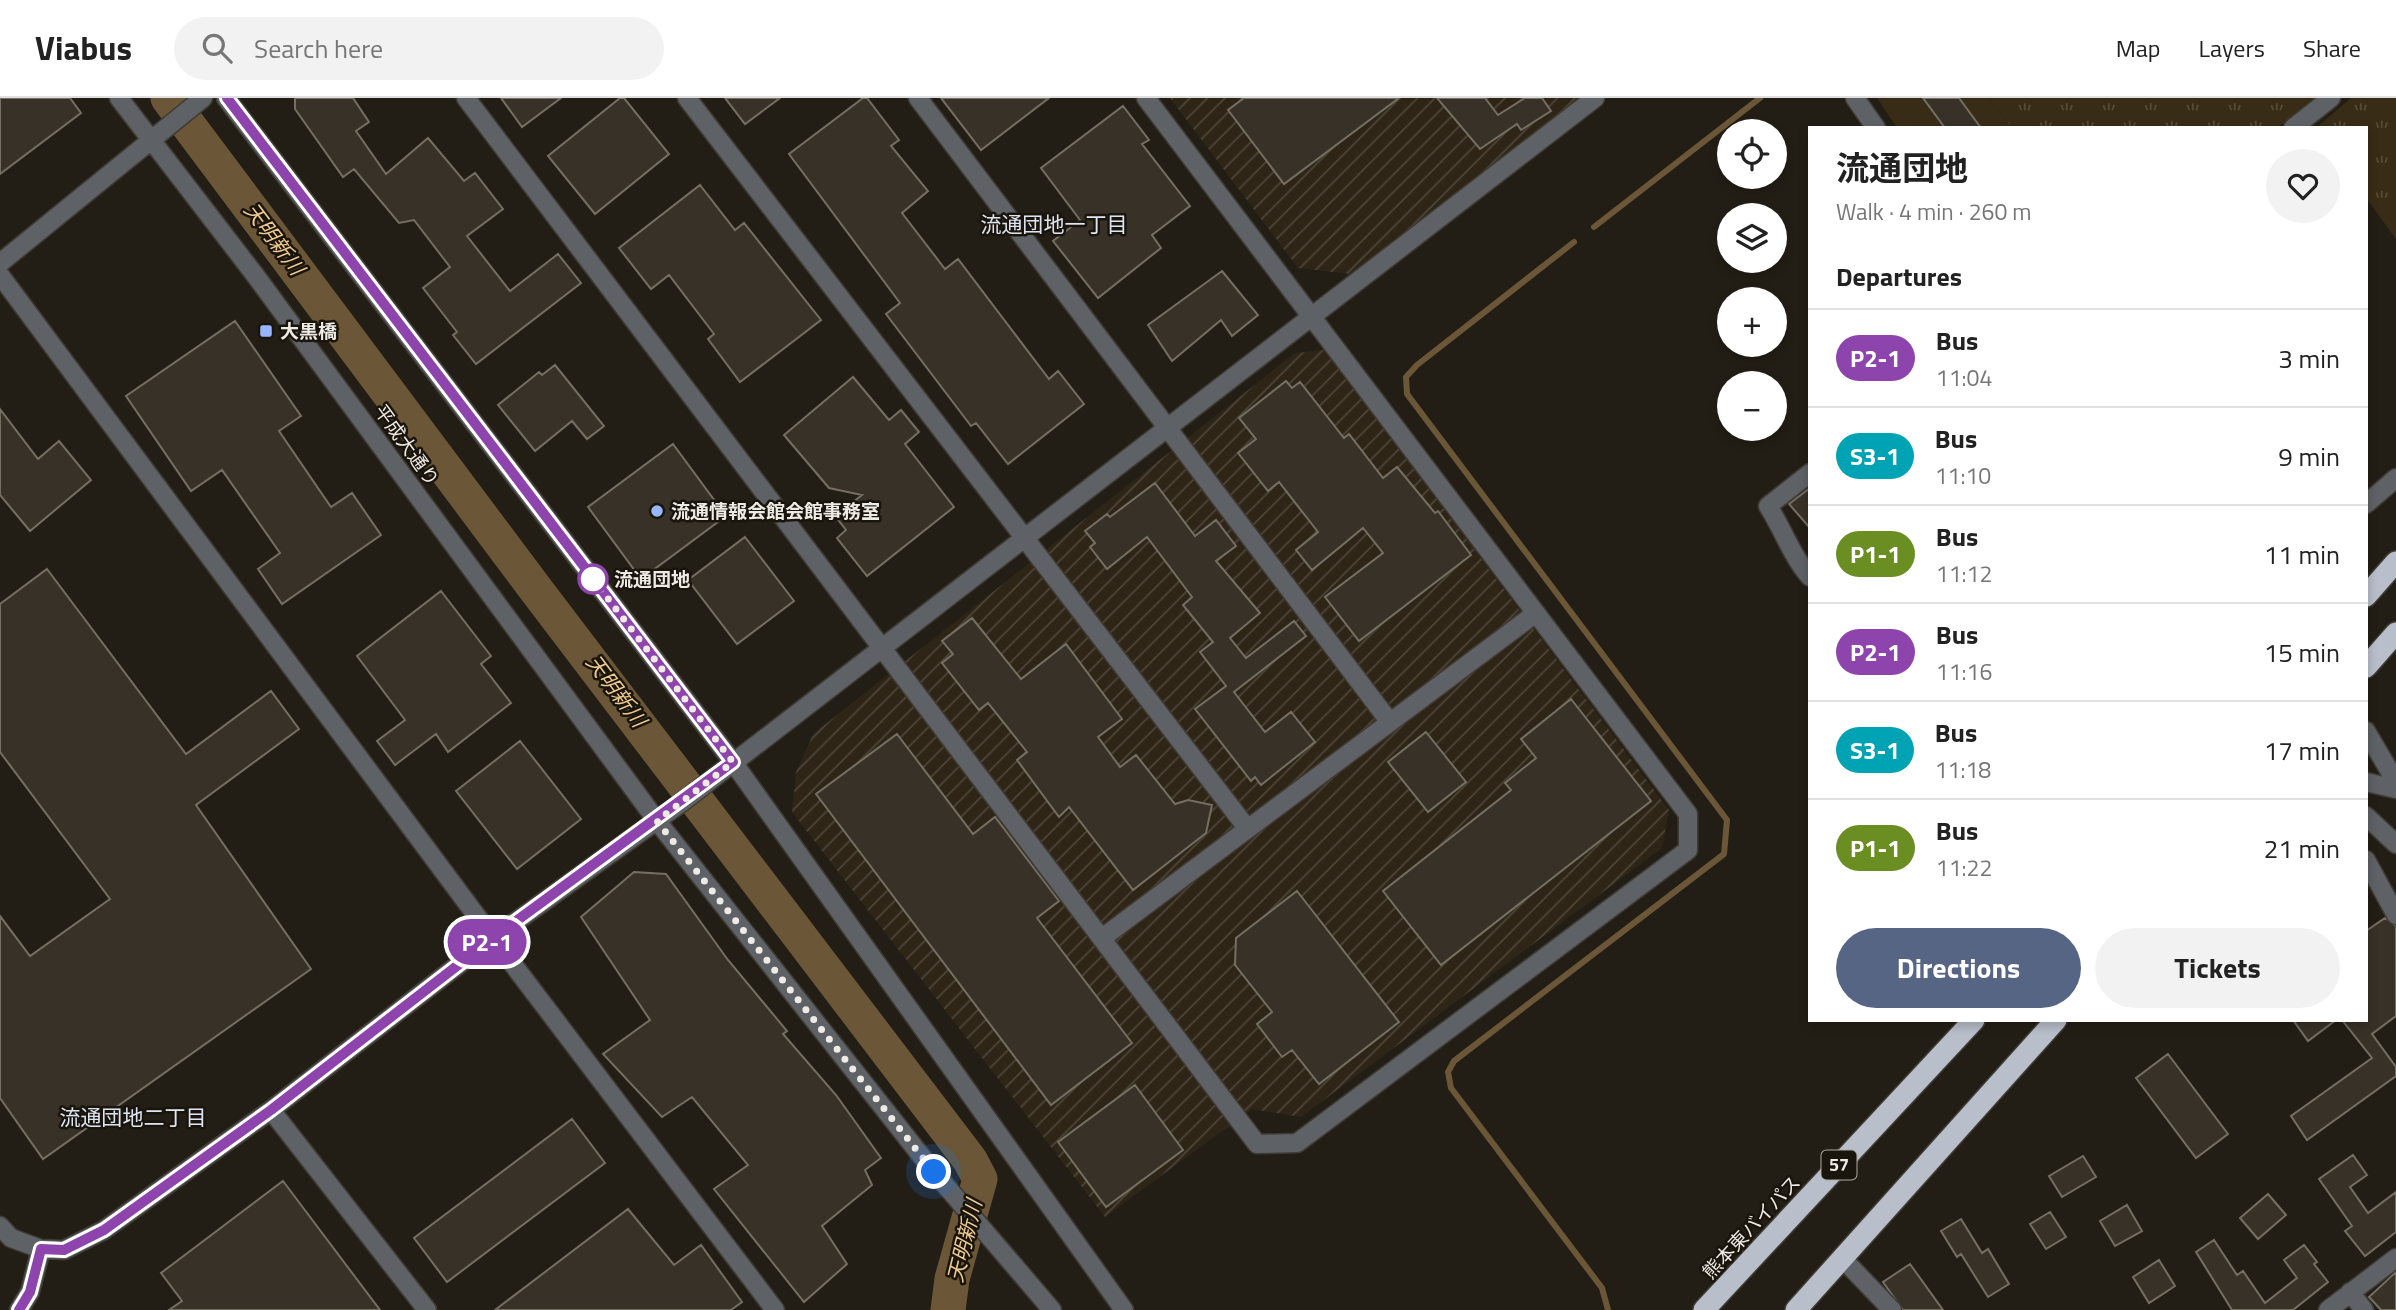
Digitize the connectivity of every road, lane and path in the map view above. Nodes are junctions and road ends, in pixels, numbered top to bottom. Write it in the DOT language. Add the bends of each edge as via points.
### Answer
graph roads {
  1 [pos="118,98"];
  2 [pos="203,98"];
  3 [pos="226,98"];
  4 [pos="466,98"];
  5 [pos="687,98"];
  6 [pos="918,98"];
  7 [pos="1146,98"];
  8 [pos="1595,98"];
  9 [pos="1855,98"];
  10 [pos="2331,98"];
  11 [pos="1875,126"];
  12 [pos="2296,126"];
  13 [pos="151,139"];
  14 [pos="0,263"];
  15 [pos="0,275"];
  16 [pos="1309,316"];
  17 [pos="1169,427"];
  18 [pos="1808,475"];
  19 [pos="2396,478"];
  20 [pos="2368,502"];
  21 [pos="1025,537"];
  22 [pos="2396,562"];
  23 [pos="1808,575"];
  24 [pos="2368,594"];
  25 [pos="1536,614"];
  26 [pos="2396,634"];
  27 [pos="880,649"];
  28 [pos="2368,665"];
  29 [pos="1390,721"];
  30 [pos="2368,734"];
  31 [pos="727,767"];
  32 [pos="2368,782"];
  33 [pos="2396,782"];
  34 [pos="2396,789"];
  35 [pos="2368,818"];
  36 [pos="657,821"];
  37 [pos="1247,828"];
  38 [pos="2396,844"];
  39 [pos="2368,864"];
  40 [pos="2396,915"];
  41 [pos="493,938"];
  42 [pos="1102,938"];
  43 [pos="1972,1022"];
  44 [pos="2054,1022"];
  45 [pos="271,1110"];
  46 [pos="0,1226"];
  47 [pos="41,1249"];
  48 [pos="1842,1258"];
  49 [pos="2396,1258"];
  50 [pos="2350,1292"];
  51 [pos="19,1310"];
  52 [pos="427,1310"];
  53 [pos="775,1310"];
  54 [pos="1052,1310"];
  55 [pos="1124,1310"];
  56 [pos="1704,1310"];
  57 [pos="1796,1310"];
  58 [pos="1892,1310"];
  59 [pos="2328,1310"];
  60 [pos="2364,1310"];
  1 -- 13 [label="street, 平成大通り"];
  2 -- 13 [label="street"];
  3 -- 31 [label="street"];
  4 -- 27 [label="street"];
  5 -- 21 [label="street"];
  6 -- 17 [label="street"];
  7 -- 16 [label="street"];
  8 -- 16 [label="street"];
  9 -- 11 [label="street"];
  10 -- 12 [label="street"];
  13 -- 14 [label="street"];
  13 -- 36 [label="street, 平成大通り"];
  15 -- 41 [label="street"];
  16 -- 17 [label="street"];
  16 -- 25 [label="street"];
  17 -- 21 [label="street"];
  17 -- 29 [label="street"];
  18 -- 23 [label="street" via="1768,506"];
  19 -- 20 [label="street"];
  21 -- 27 [label="street"];
  21 -- 37 [label="street"];
  22 -- 24 [label="highway"];
  25 -- 29 [label="street"];
  25 -- 42 [label="street" via="1688,814 1688,850 1308,1135 1297,1143 1257,1143"];
  26 -- 28 [label="highway"];
  27 -- 31 [label="street"];
  27 -- 42 [label="street"];
  29 -- 37 [label="street"];
  30 -- 33 [label="street"];
  31 -- 36 [label="street"];
  31 -- 55 [label="street"];
  32 -- 34 [label="street"];
  35 -- 38 [label="street"];
  36 -- 41 [label="street"];
  36 -- 54 [label="street, 平成大通り" via="934,1172"];
  37 -- 42 [label="street"];
  39 -- 40 [label="street"];
  41 -- 45 [label="street"];
  41 -- 53 [label="street"];
  43 -- 56 [label="highway, 熊本東バイパス / 57"];
  44 -- 48 [label="highway"];
  45 -- 47 [label="street" via="104,1230 64,1250"];
  45 -- 52 [label="street"];
  46 -- 47 [label="street" via="11,1238"];
  47 -- 51 [label="street" via="30,1292"];
  48 -- 57 [label="highway"];
  48 -- 58 [label="street"];
  49 -- 50 [label="street"];
  50 -- 59 [label="street"];
  50 -- 60 [label="street"];
}
